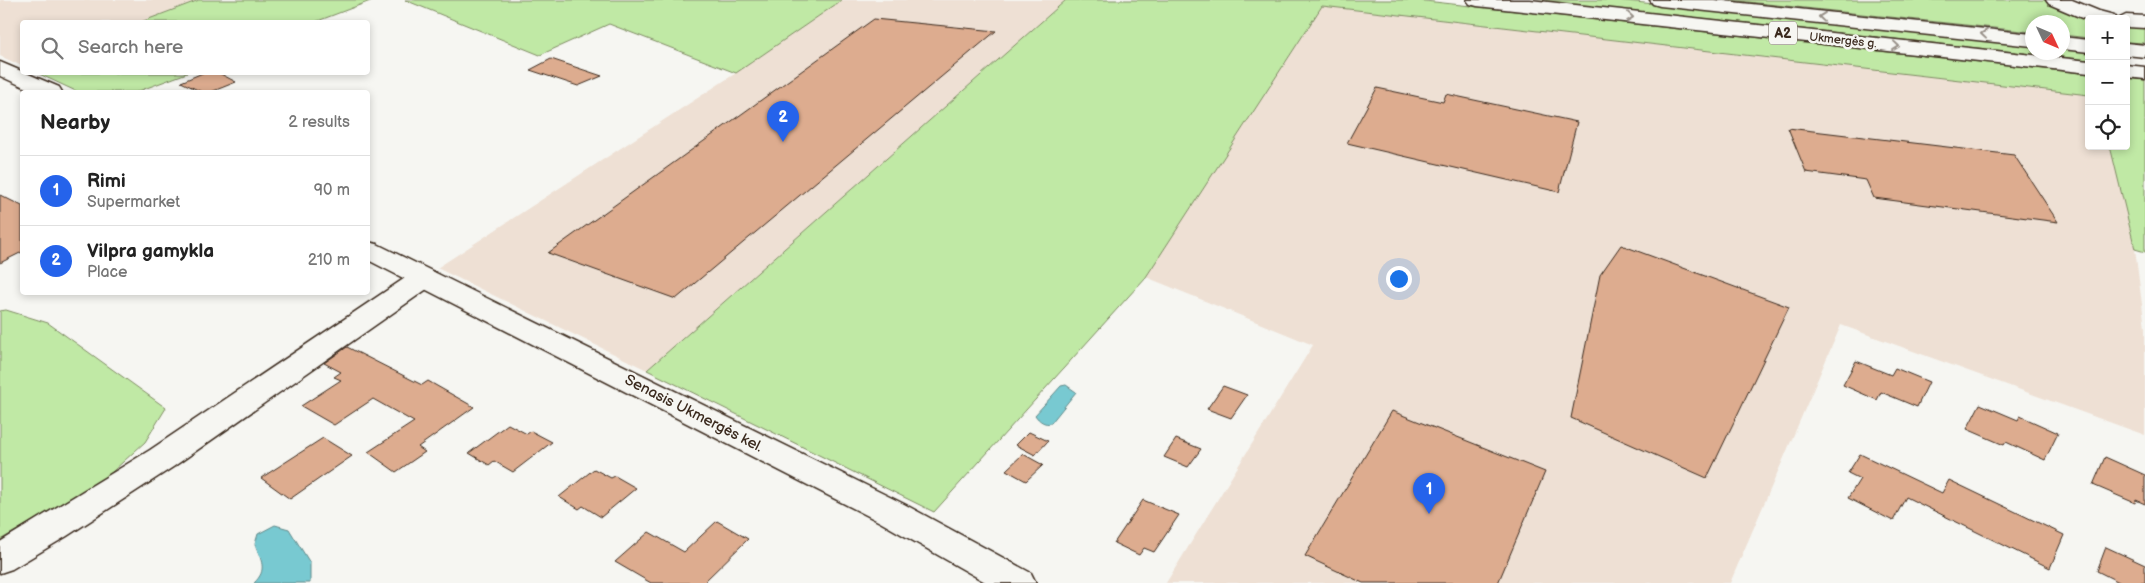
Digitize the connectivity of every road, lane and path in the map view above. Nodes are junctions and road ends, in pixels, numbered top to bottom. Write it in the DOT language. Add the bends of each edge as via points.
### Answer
graph roads {
  1 [pos="1477,0"];
  2 [pos="1660,0"];
  3 [pos="2056,0"];
  4 [pos="2091,15"];
  5 [pos="2130,20"];
  6 [pos="2145,22"];
  7 [pos="2025,39"];
  8 [pos="2070,44"];
  9 [pos="2085,46"];
  10 [pos="2130,50"];
  11 [pos="2145,52"];
  12 [pos="2085,67"];
  13 [pos="0,68"];
  14 [pos="2130,71"];
  15 [pos="2145,73"];
  16 [pos="47,90"];
  17 [pos="370,251"];
  18 [pos="424,278"];
  19 [pos="0,559"];
  20 [pos="1018,583"];
  1 -- 12 [label="main road, Ukmergės g. / A2, one-way"];
  7 -- 2 [label="main road, Ukmergės g. / A2, one-way"];
  3 -- 4 [label="main road"];
  5 -- 6 [label="main road"];
  8 -- 9 [label="main road"];
  10 -- 11 [label="main road"];
  13 -- 16 [label="main road"];
  14 -- 15 [label="main road"];
  17 -- 18 [label="main road, Senasis Ukmergės kel."];
  18 -- 19 [label="main road" via="271,384"];
  18 -- 20 [label="main road, Senasis Ukmergės kel." via="884,509"];
}
